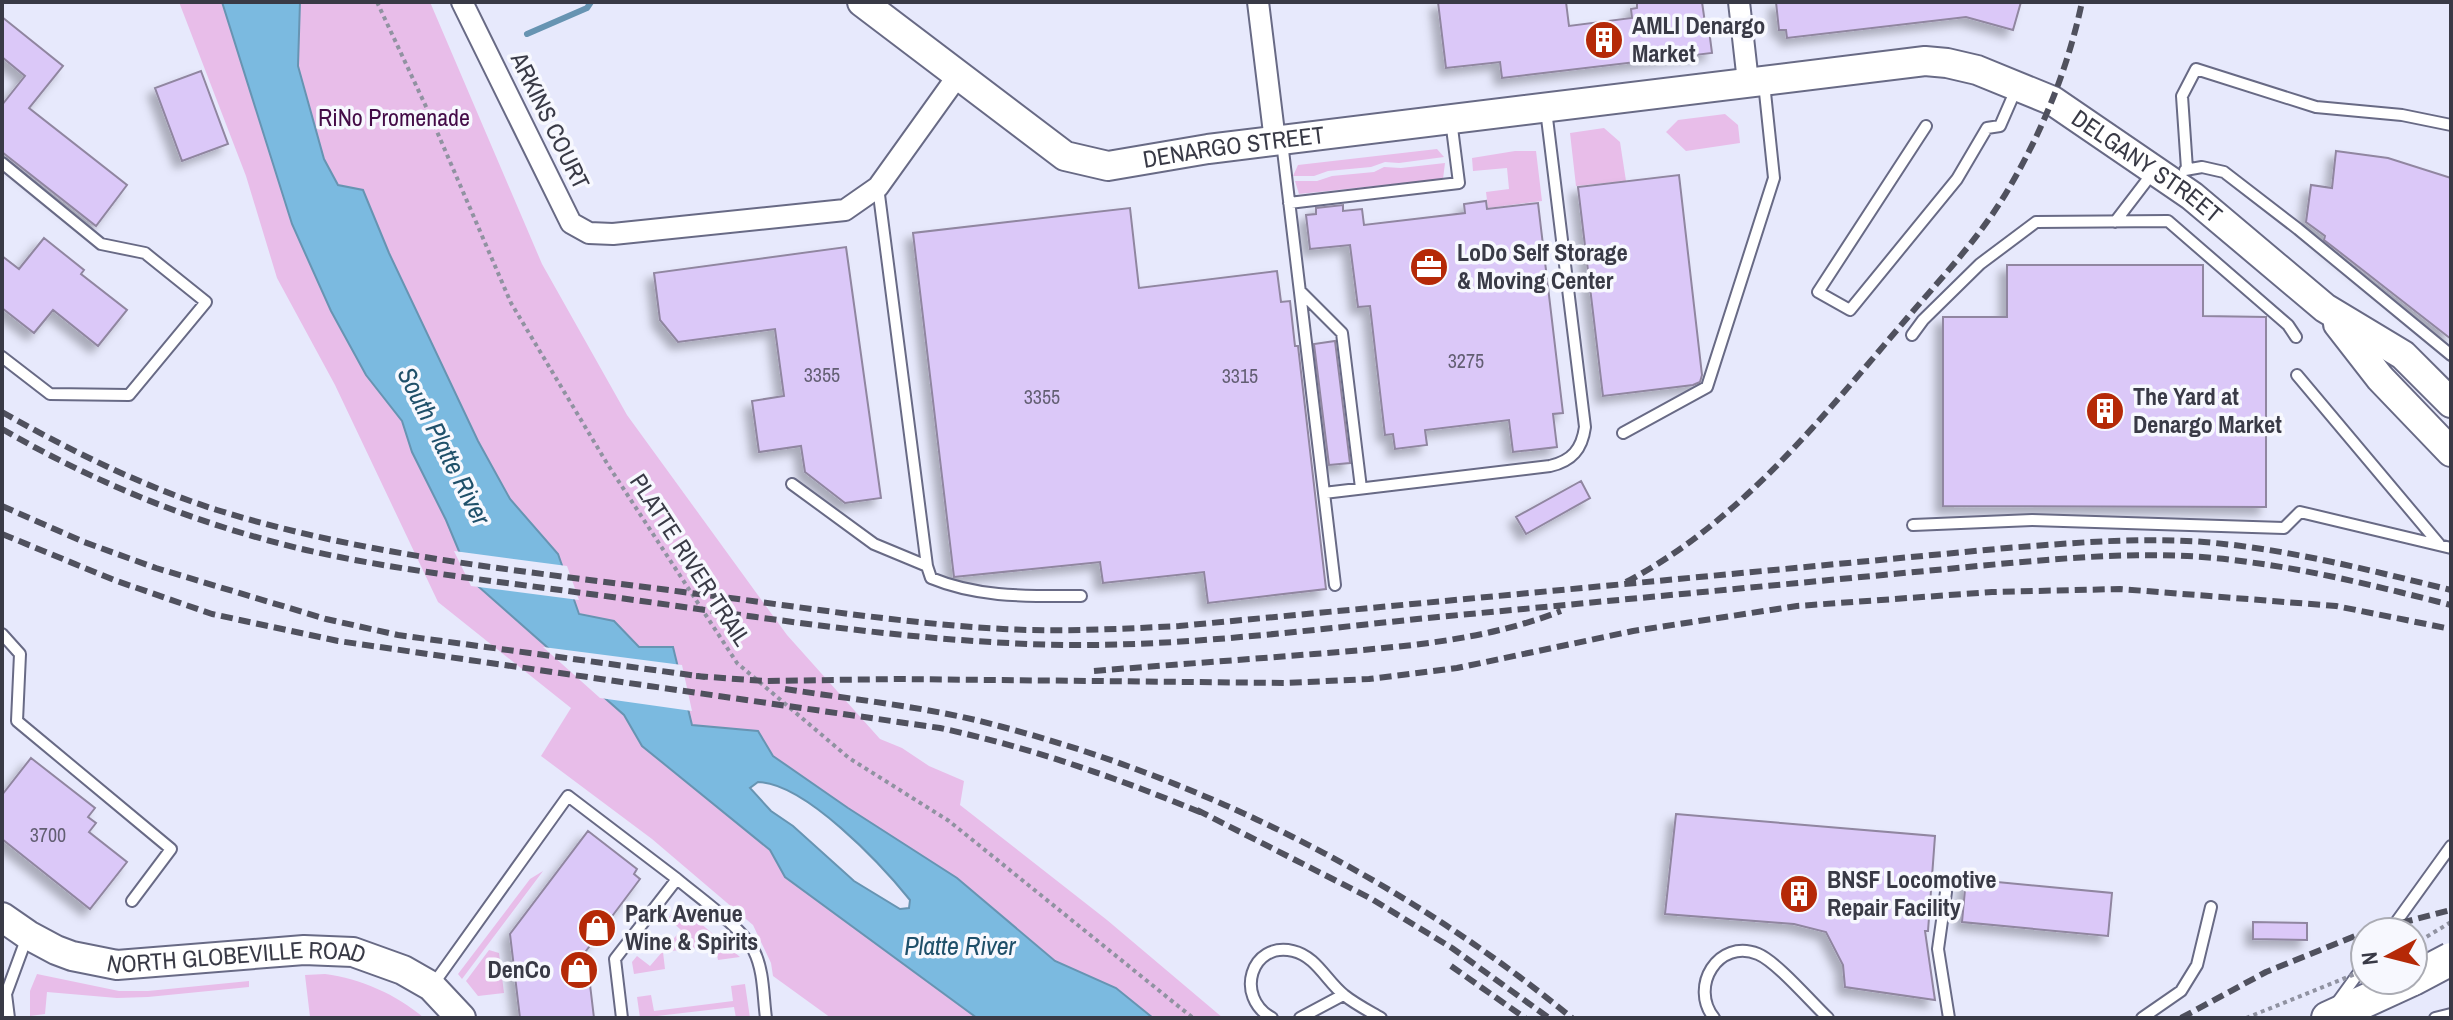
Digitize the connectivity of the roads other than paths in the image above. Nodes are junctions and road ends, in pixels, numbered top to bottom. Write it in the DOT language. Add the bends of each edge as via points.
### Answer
graph roads {
  1 [pos="462,2"];
  2 [pos="862,2"];
  3 [pos="1258,2"];
  4 [pos="1739,2"];
  5 [pos="1947,63"];
  6 [pos="959,74"];
  7 [pos="1756,82"];
  8 [pos="2018,85"];
  9 [pos="1546,108"];
  10 [pos="1451,119"];
  11 [pos="2451,125"];
  12 [pos="1926,126"];
  13 [pos="1278,140"];
  14 [pos="2,163"];
  15 [pos="2176,179"];
  16 [pos="878,187"];
  17 [pos="1289,203"];
  18 [pos="2115,222"];
  19 [pos="1300,291"];
  20 [pos="2325,308"];
  21 [pos="1912,335"];
  22 [pos="2296,337"];
  23 [pos="2451,355"];
  24 [pos="2,357"];
  25 [pos="2297,375"];
  26 [pos="2451,403"];
  27 [pos="1623,433"];
  28 [pos="2451,452"];
  29 [pos="792,484"];
  30 [pos="1361,488"];
  31 [pos="1324,493"];
  32 [pos="1913,525"];
  33 [pos="2439,544"];
  34 [pos="2451,548"];
  35 [pos="927,566"];
  36 [pos="1335,585"];
  37 [pos="1081,596"];
  38 [pos="2,634"];
  39 [pos="2451,846"];
  40 [pos="677,879"];
  41 [pos="1946,892"];
  42 [pos="132,901"];
  43 [pos="2211,907"];
  44 [pos="2401,916"];
  45 [pos="2,917"];
  46 [pos="28,935"];
  47 [pos="2451,968"];
  48 [pos="2429,970"];
  49 [pos="431,986"];
  50 [pos="2349,988"];
  51 [pos="1343,995"];
  52 [pos="2372,996"];
  53 [pos="2451,1014"];
  54 [pos="9,1018"];
  55 [pos="461,1018"];
  56 [pos="622,1018"];
  57 [pos="766,1018"];
  58 [pos="1272,1018"];
  59 [pos="1300,1018"];
  60 [pos="1381,1018"];
  61 [pos="1714,1018"];
  62 [pos="1828,1018"];
  63 [pos="1949,1018"];
  64 [pos="2142,1018"];
  65 [pos="2327,1018"];
  66 [pos="2435,1018"];
  1 -- 16 [label="street, ARKINS COURT" via="571,223 589,233 845,210"];
  2 -- 6 [label="street, DENARGO STREET"];
  3 -- 13 [label="street"];
  4 -- 7 [label="street"];
  5 -- 7 [label="street, DENARGO STREET" via="1925,61"];
  5 -- 8 [label="street, DELGANY STREET"];
  6 -- 13 [label="street, DENARGO STREET" via="1065,156 1108,166"];
  6 -- 16 [label="street"];
  7 -- 9 [label="street, DENARGO STREET"];
  7 -- 27 [label="lane" via="1774,178 1707,387"];
  8 -- 12 [label="lane" via="2000,126 1987,128 1957,179 1850,310 1818,292"];
  8 -- 15 [label="street, DELGANY STREET" via="2053,101"];
  9 -- 10 [label="street, DENARGO STREET"];
  9 -- 30 [label="lane" via="1585,427 1579,449 1572,458 1550,466"];
  10 -- 13 [label="street, DENARGO STREET"];
  10 -- 17 [label="lane" via="1459,183"];
  11 -- 15 [label="lane" via="2316,107 2196,69 2182,96"];
  13 -- 17 [label="lane"];
  14 -- 24 [label="lane" via="101,244 145,253 206,302 129,395 50,394"];
  15 -- 18 [label="lane"];
  15 -- 20 [label="street, DELGANY STREET"];
  15 -- 23 [label="lane" via="2202,167 2224,172"];
  16 -- 35 [label="lane"];
  17 -- 19 [label="lane"];
  18 -- 21 [label="lane" via="2036,222 1980,264"];
  18 -- 22 [label="lane" via="2168,221"];
  19 -- 30 [label="lane" via="1342,333"];
  19 -- 31 [label="lane"];
  20 -- 26 [label="street, DELGANY STREET" via="2403,355"];
  20 -- 28 [label="street, DELGANY STREET" via="2380,378"];
  25 -- 33 [label="lane"];
  29 -- 35 [label="lane" via="874,544"];
  30 -- 31 [label="lane"];
  31 -- 36 [label="lane"];
  32 -- 33 [label="lane" via="2032,520 2284,528 2300,512"];
  33 -- 34 [label="lane"];
  35 -- 37 [label="lane" via="931,578 955,588 996,595"];
  38 -- 42 [label="lane" via="20,654 17,721 171,849"];
  39 -- 44 [label="lane"];
  40 -- 49 [label="lane" via="568,796"];
  40 -- 56 [label="lane" via="615,959"];
  40 -- 57 [label="lane" via="754,950"];
  41 -- 63 [label="lane" via="1938,949"];
  43 -- 64 [label="lane" via="2197,965 2181,991"];
  45 -- 46 [label="street, NORTH GLOBEVILLE ROAD"];
  46 -- 49 [label="street, NORTH GLOBEVILLE ROAD" via="72,956 117,965 304,950 353,952"];
  46 -- 54 [label="lane" via="6,994"];
  47 -- 48 [label="lane"];
  49 -- 55 [label="street, NORTH GLOBEVILLE ROAD"];
  50 -- 65 [label="lane"];
  51 -- 58 [label="lane" via="1301,953 1282,949 1257,964 1250,984 1255,1003"];
  51 -- 59 [label="lane"];
  51 -- 60 [label="lane"];
  52 -- 65 [label="main road"];
  53 -- 66 [label="lane"];
  61 -- 62 [label="lane" via="1703,992 1707,973 1719,959 1741,951 1770,962"];
}
